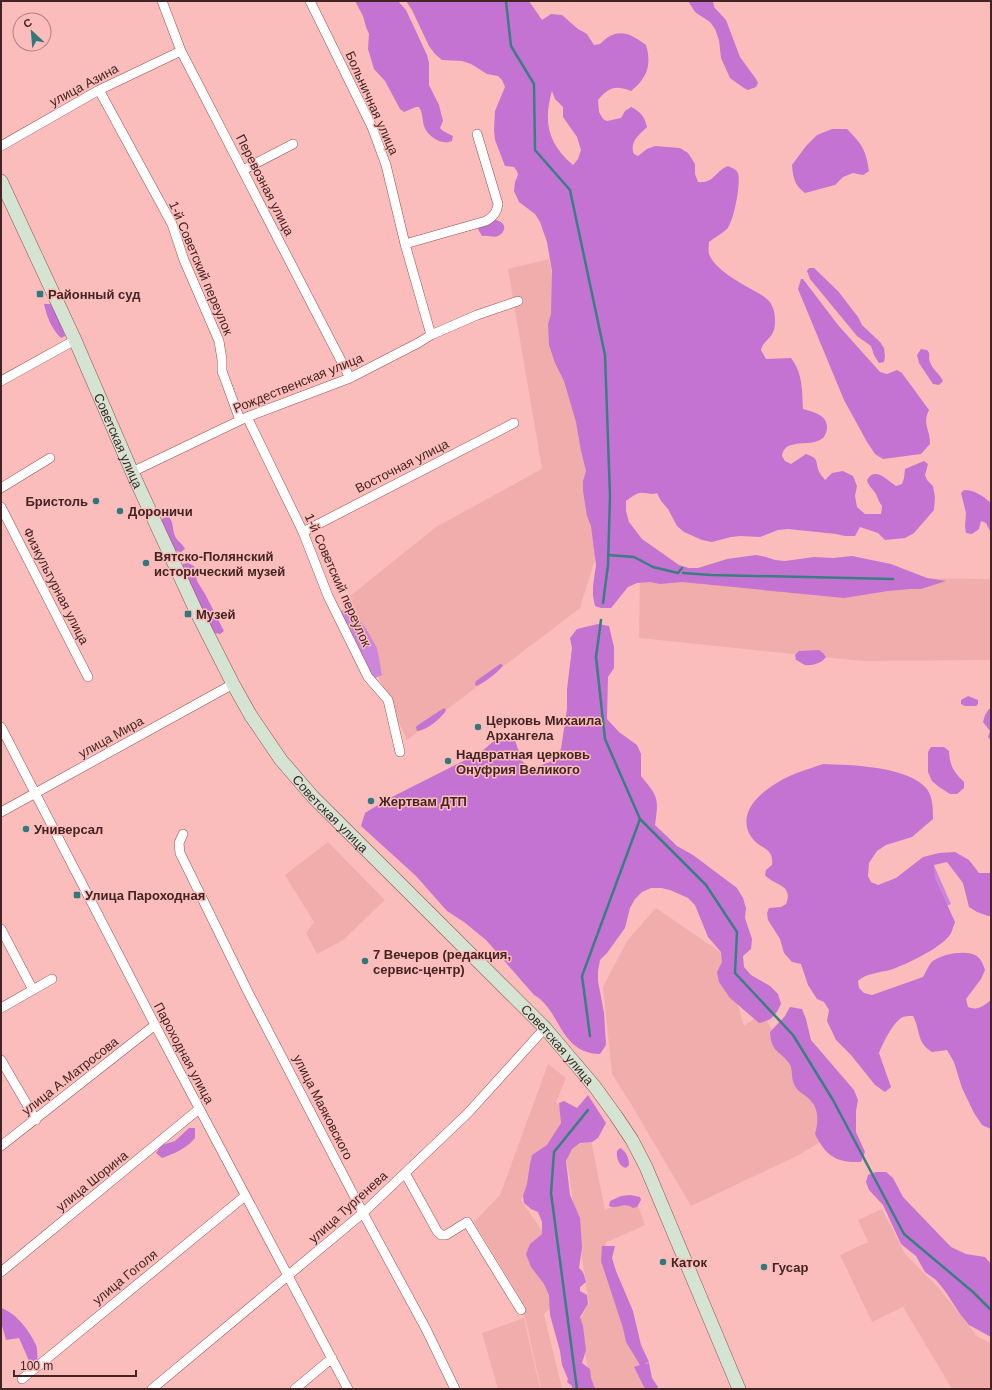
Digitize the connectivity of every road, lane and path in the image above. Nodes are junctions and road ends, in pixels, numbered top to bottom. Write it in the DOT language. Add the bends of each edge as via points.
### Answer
graph roads {
  1 [pos="310,1"];
  2 [pos="165,2"];
  3 [pos="181,51"];
  4 [pos="99,90"];
  5 [pos="477,134"];
  6 [pos="293,144"];
  7 [pos="1,146"];
  8 [pos="243,170"];
  9 [pos="1,181"];
  10 [pos="405,244"];
  11 [pos="518,302"];
  12 [pos="431,335"];
  13 [pos="75,340"];
  14 [pos="350,378"];
  15 [pos="1,381"];
  16 [pos="244,419"];
  17 [pos="514,424"];
  18 [pos="50,458"];
  19 [pos="132,472"];
  20 [pos="1,488"];
  21 [pos="1,507"];
  22 [pos="303,532"];
  23 [pos="88,677"];
  24 [pos="233,684"];
  25 [pos="1,727"];
  26 [pos="400,752"];
  27 [pos="34,793"];
  28 [pos="1,812"];
  29 [pos="183,834"];
  30 [pos="1,929"];
  31 [pos="52,979"];
  32 [pos="33,990"];
  33 [pos="1,1008"];
  34 [pos="155,1025"];
  35 [pos="545,1028"];
  36 [pos="1,1060"];
  37 [pos="199,1109"];
  38 [pos="36,1120"];
  39 [pos="1,1146"];
  40 [pos="405,1173"];
  41 [pos="245,1196"];
  42 [pos="363,1213"];
  43 [pos="1,1272"];
  44 [pos="287,1276"];
  45 [pos="521,1310"];
  46 [pos="332,1358"];
  47 [pos="22,1379"];
  48 [pos="152,1389"];
  49 [pos="295,1389"];
  50 [pos="348,1389"];
  51 [pos="455,1389"];
  52 [pos="739,1389"];
  1 -- 10 [label="street, Больничная улица" via="372,127 386,165"];
  2 -- 3 [label="street, Перевозная улица"];
  3 -- 4 [label="street, улица Азина"];
  3 -- 8 [label="street, Перевозная улица"];
  4 -- 7 [label="street, улица Азина"];
  4 -- 16 [label="street, 1-й Советский переулок" via="172,224 184,260 219,341 222,371"];
  5 -- 10 [label="street" via="498,204 497,210 486,221"];
  6 -- 8 [label="street"];
  8 -- 14 [label="street, Перевозная улица"];
  9 -- 13 [label="street, Советская улица"];
  10 -- 12 [label="street, Больничная улица"];
  11 -- 12 [label="street, Рождественская улица" via="477,315"];
  12 -- 14 [label="street, Рождественская улица"];
  13 -- 15 [label="street"];
  13 -- 19 [label="street, Советская улица"];
  14 -- 16 [label="street, Рождественская улица"];
  16 -- 19 [label="street, Рождественская улица"];
  16 -- 22 [label="street, 1-й Советский переулок"];
  17 -- 22 [label="street, Восточная улица"];
  18 -- 20 [label="street"];
  19 -- 24 [label="street, Советская улица" via="196,611"];
  21 -- 23 [label="street, Физкультурная улица"];
  22 -- 26 [label="street, 1-й Советский переулок" via="328,596 368,677 388,700"];
  24 -- 27 [label="street, улица Мира"];
  24 -- 35 [label="street, Советская улица" via="281,760 313,797"];
  25 -- 27 [label="street, Пароходная улица"];
  27 -- 28 [label="street, улица Мира"];
  27 -- 34 [label="street, Пароходная улица"];
  29 -- 42 [label="street, улица Маяковского" via="179,843 180,853 248,992"];
  30 -- 32 [label="street"];
  31 -- 32 [label="street"];
  32 -- 33 [label="street"];
  34 -- 37 [label="street, Пароходная улица"];
  34 -- 38 [label="street, улица А.Матросова"];
  35 -- 40 [label="street, улица Тургенева" via="468,1113"];
  35 -- 52 [label="street, Советская улица" via="595,1087 632,1140 651,1177"];
  36 -- 38 [label="street"];
  37 -- 41 [label="street, Пароходная улица"];
  37 -- 43 [label="street, улица Шорина"];
  38 -- 39 [label="street, улица А.Матросова"];
  40 -- 42 [label="street, улица Тургенева"];
  40 -- 45 [label="street" via="441,1235 446,1235 467,1222"];
  41 -- 44 [label="street, Пароходная улица"];
  41 -- 47 [label="street, улица Гоголя"];
  42 -- 44 [label="street, улица Тургенева"];
  42 -- 51 [label="street, улица Маяковского" via="426,1329"];
  44 -- 46 [label="street, Пароходная улица"];
  44 -- 48 [label="street, улица Тургенева"];
  46 -- 49 [label="street"];
  46 -- 50 [label="street, Пароходная улица"];
}
